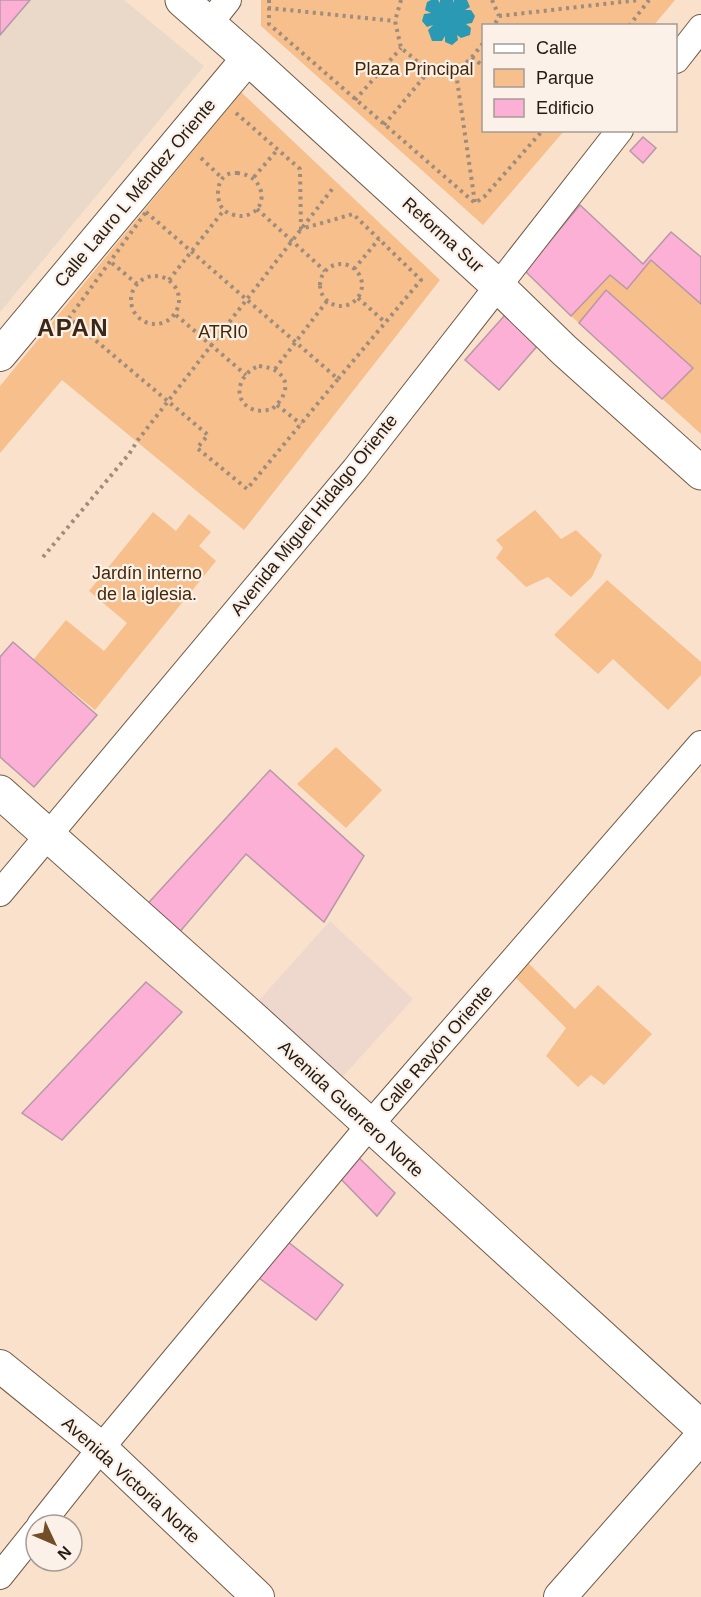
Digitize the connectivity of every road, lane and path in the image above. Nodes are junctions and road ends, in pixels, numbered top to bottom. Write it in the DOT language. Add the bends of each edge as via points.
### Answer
graph roads {
  1 [pos="182,0"];
  2 [pos="269,0"];
  3 [pos="401,0"];
  4 [pos="492,0"];
  5 [pos="639,0"];
  6 [pos="649,0"];
  7 [pos="268,8"];
  8 [pos="219,12"];
  9 [pos="499,16"];
  10 [pos="395,21"];
  11 [pos="495,24"];
  12 [pos="630,24"];
  13 [pos="701,28"];
  14 [pos="482,43"];
  15 [pos="401,48"];
  16 [pos="472,57"];
  17 [pos="248,58"];
  18 [pos="677,58"];
  19 [pos="482,66"];
  20 [pos="429,71"];
  21 [pos="456,73"];
  22 [pos="355,100"];
  23 [pos="232,110"];
  24 [pos="384,124"];
  25 [pos="541,132"];
  26 [pos="618,132"];
  27 [pos="278,149"];
  28 [pos="194,152"];
  29 [pos="254,177"];
  30 [pos="222,178"];
  31 [pos="333,188"];
  32 [pos="153,203"];
  33 [pos="475,203"];
  34 [pos="257,209"];
  35 [pos="224,210"];
  36 [pos="146,212"];
  37 [pos="301,229"];
  38 [pos="379,239"];
  39 [pos="292,240"];
  40 [pos="192,252"];
  41 [pos="110,261"];
  42 [pos="354,269"];
  43 [pos="325,270"];
  44 [pos="169,280"];
  45 [pos="136,284"];
  46 [pos="498,286"];
  47 [pos="358,298"];
  48 [pos="247,301"];
  49 [pos="327,301"];
  50 [pos="176,315"];
  51 [pos="385,322"];
  52 [pos="296,343"];
  53 [pos="212,346"];
  54 [pos="0,355"];
  55 [pos="275,369"];
  56 [pos="246,375"];
  57 [pos="338,379"];
  58 [pos="168,403"];
  59 [pos="277,405"];
  60 [pos="301,424"];
  61 [pos="701,473"];
  62 [pos="43,557"];
  63 [pos="701,744"];
  64 [pos="0,792"];
  65 [pos="48,835"];
  66 [pos="0,893"];
  67 [pos="369,1126"];
  68 [pos="0,1366"];
  69 [pos="701,1427"];
  70 [pos="701,1437"];
  71 [pos="101,1448"];
  72 [pos="50,1513"];
  73 [pos="24,1546"];
  74 [pos="0,1576"];
  75 [pos="258,1597"];
  76 [pos="560,1597"];
  1 -- 8 [label="main road, Reforma Sur"];
  2 -- 7 [label="path"];
  3 -- 10 [label="path"];
  4 -- 9 [label="path"];
  5 -- 9 [label="path"];
  6 -- 12 [label="path"];
  7 -- 10 [label="path"];
  7 -- 22 [label="path" via="269,24"];
  8 -- 17 [label="main road, Reforma Sur"];
  9 -- 11 [label="path"];
  10 -- 15 [label="path"];
  13 -- 18 [label="street"];
  14 -- 16 [label="path"];
  15 -- 20 [label="path"];
  15 -- 22 [label="path"];
  16 -- 19 [label="path"];
  16 -- 21 [label="path"];
  17 -- 46 [label="main road, Reforma Sur"];
  17 -- 54 [label="street, Calle Lauro L Méndez Oriente"];
  20 -- 21 [label="path"];
  20 -- 24 [label="path"];
  21 -- 33 [label="path"];
  22 -- 24 [label="path"];
  23 -- 27 [label="path"];
  24 -- 33 [label="path"];
  25 -- 33 [label="path"];
  26 -- 46 [label="street, Avenida Miguel Hidalgo Oriente"];
  27 -- 29 [label="path"];
  27 -- 37 [label="path" via="300,169"];
  28 -- 30 [label="path"];
  29 -- 30 [label="path" via="237,173"];
  29 -- 34 [label="path" via="262,192"];
  30 -- 35 [label="path" via="218,194"];
  31 -- 37 [label="path"];
  32 -- 36 [label="path"];
  34 -- 35 [label="path" via="242,216"];
  34 -- 39 [label="path"];
  35 -- 40 [label="path"];
  36 -- 40 [label="path"];
  36 -- 41 [label="path"];
  37 -- 38 [label="path" via="353,214"];
  37 -- 39 [label="path"];
  38 -- 42 [label="path"];
  38 -- 51 [label="path" via="421,280"];
  39 -- 43 [label="path"];
  39 -- 48 [label="path"];
  40 -- 44 [label="path"];
  40 -- 48 [label="path"];
  41 -- 45 [label="path"];
  41 -- 58 [label="path" via="69,318"];
  42 -- 43 [label="path" via="339,265"];
  42 -- 47 [label="path" via="361,283"];
  43 -- 49 [label="path" via="320,284"];
  44 -- 45 [label="path" via="153,275"];
  44 -- 50 [label="path" via="180,296"];
  45 -- 50 [label="path" via="131,304 142,321 158,325"];
  46 -- 61 [label="main road, Reforma Sur"];
  46 -- 65 [label="street, Avenida Miguel Hidalgo Oriente" via="355,469"];
  47 -- 49 [label="path" via="344,306"];
  47 -- 51 [label="path"];
  48 -- 52 [label="path"];
  48 -- 53 [label="path"];
  49 -- 52 [label="path"];
  50 -- 53 [label="path"];
  51 -- 57 [label="path"];
  52 -- 55 [label="path"];
  52 -- 57 [label="path"];
  53 -- 56 [label="path"];
  53 -- 58 [label="path"];
  55 -- 56 [label="path" via="259,366"];
  55 -- 59 [label="path" via="283,376 286,387"];
  56 -- 59 [label="path" via="239,389 248,406 262,411"];
  57 -- 60 [label="path"];
  58 -- 60 [label="path" via="208,435 197,448 247,489"];
  58 -- 62 [label="path"];
  59 -- 60 [label="path"];
  63 -- 67 [label="street, Calle Rayón Oriente"];
  64 -- 65 [label="main road, Avenida Guerrero Norte"];
  65 -- 66 [label="street, Avenida Miguel Hidalgo Oriente"];
  65 -- 67 [label="main road, Avenida Guerrero Norte"];
  67 -- 69 [label="main road, Avenida Guerrero Norte"];
  67 -- 71 [label="street, Calle Rayón Oriente"];
  68 -- 71 [label="street, Avenida Victoria Norte"];
  70 -- 76 [label="street"];
  71 -- 72 [label="street, Calle Rayón Oriente"];
  71 -- 75 [label="street, Avenida Victoria Norte"];
  73 -- 74 [label="street"];
}
